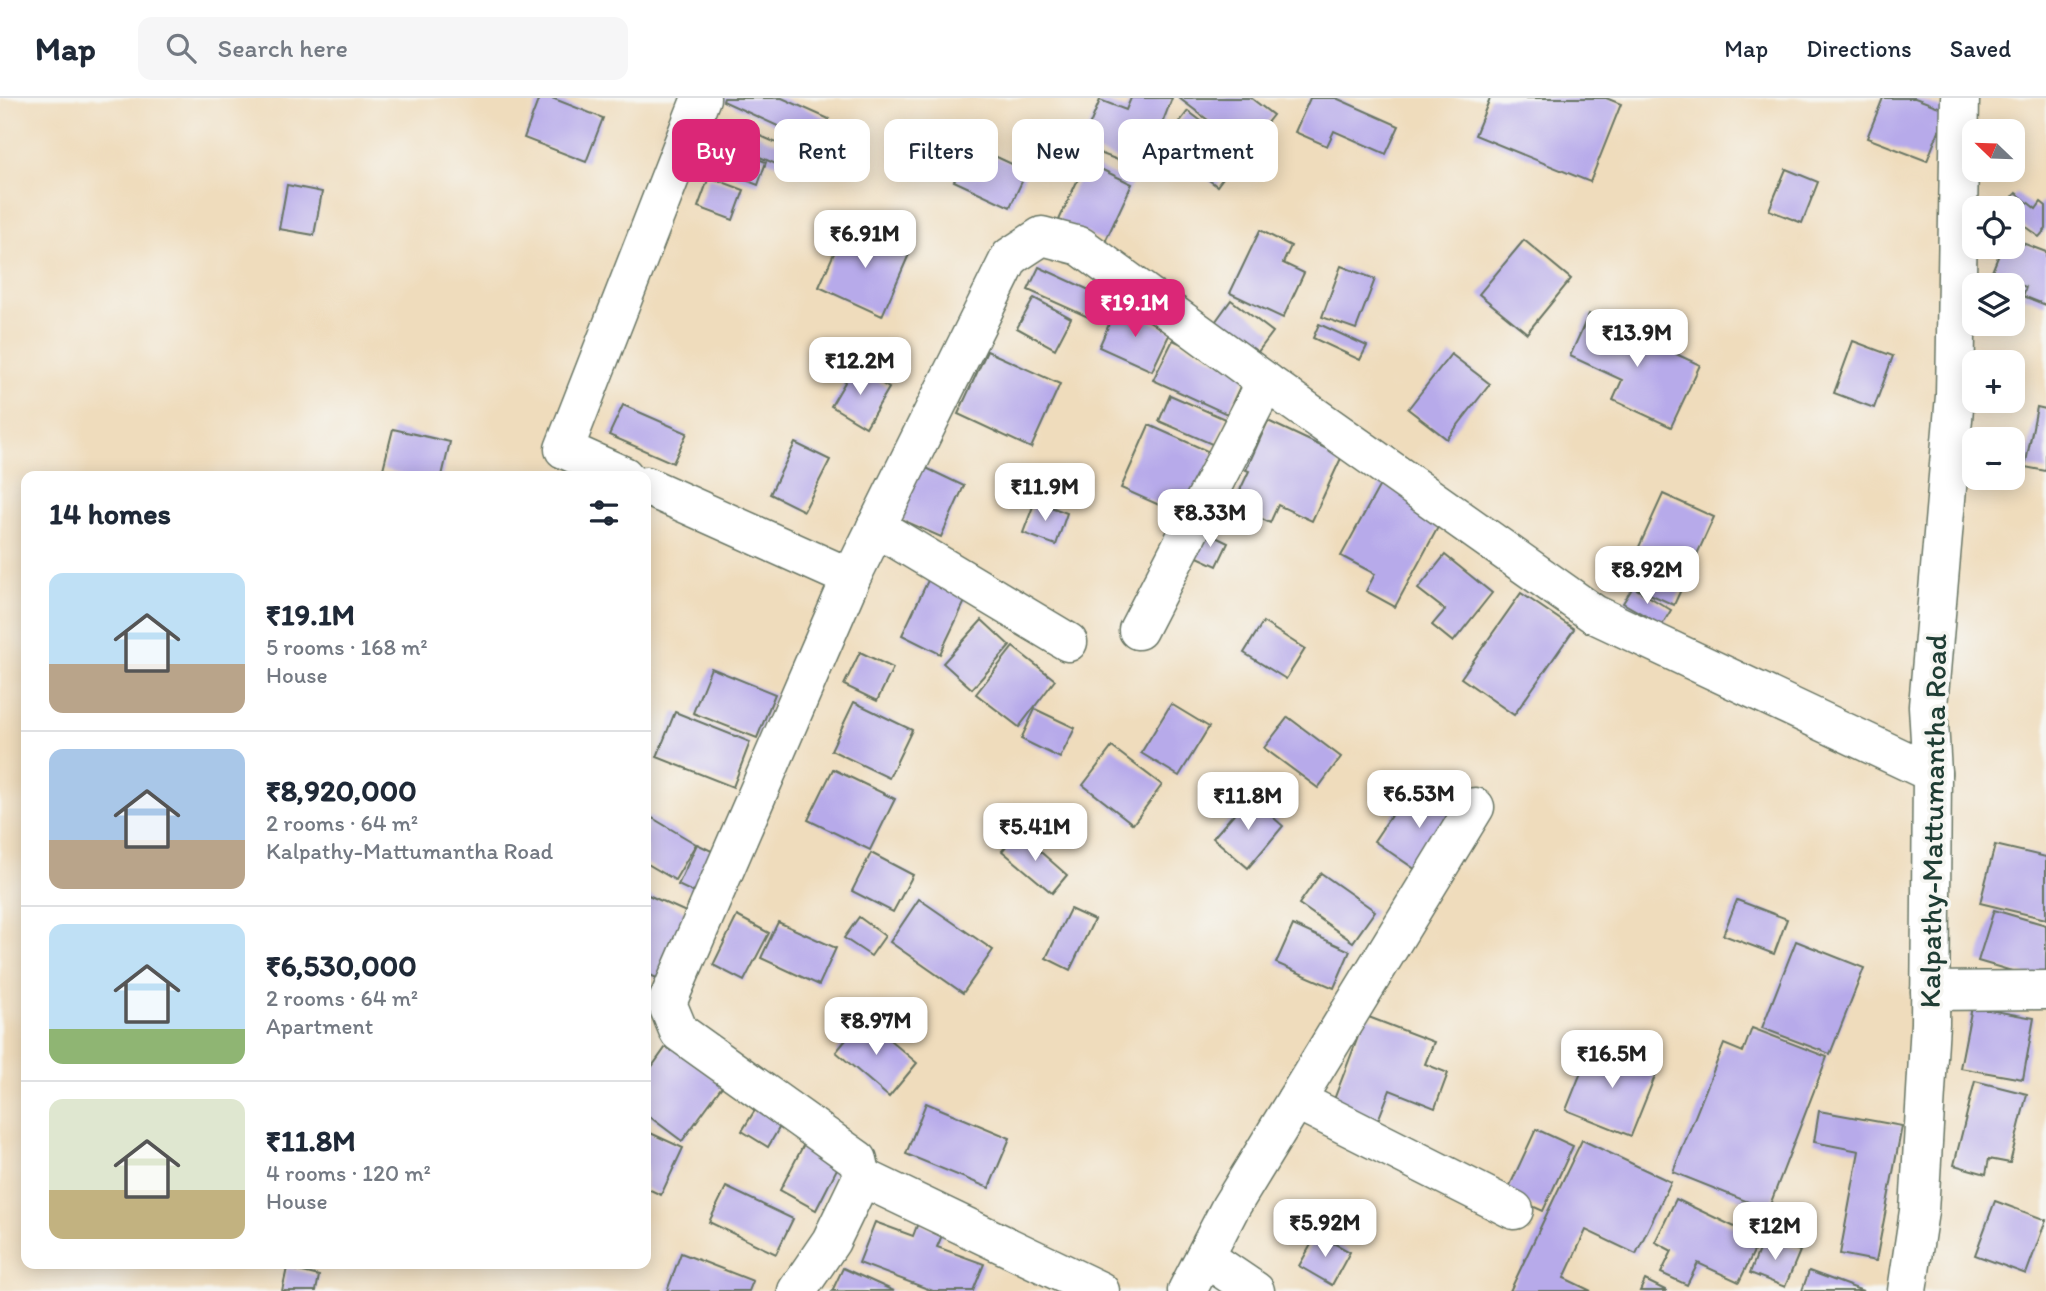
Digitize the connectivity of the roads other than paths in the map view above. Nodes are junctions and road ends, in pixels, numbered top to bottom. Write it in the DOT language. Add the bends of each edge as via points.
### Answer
graph roads {
  1 [pos="701,98"];
  2 [pos="1960,98"];
  3 [pos="1266,383"];
  4 [pos="613,471"];
  5 [pos="651,488"];
  6 [pos="876,527"];
  7 [pos="851,578"];
  8 [pos="1138,630"];
  9 [pos="1068,642"];
  10 [pos="1932,773"];
  11 [pos="1475,807"];
  12 [pos="2046,990"];
  13 [pos="1930,991"];
  14 [pos="1296,1100"];
  15 [pos="862,1177"];
  16 [pos="1514,1210"];
  17 [pos="1205,1257"];
  18 [pos="797,1291"];
  19 [pos="1100,1291"];
  20 [pos="1187,1291"];
  21 [pos="1255,1291"];
  22 [pos="1906,1291"];
  1 -- 4 [label="street" via="564,449"];
  2 -- 10 [label="street, Kalpathy-Mattumantha Road" via="1955,397 1928,706"];
  3 -- 6 [label="street" via="1080,246 1042,236 1010,257"];
  3 -- 8 [label="street"];
  3 -- 10 [label="street" via="1594,614"];
  5 -- 7 [label="street"];
  6 -- 7 [label="street"];
  6 -- 9 [label="street"];
  7 -- 15 [label="street" via="667,1003 679,1032 858,1160"];
  10 -- 13 [label="street, Kalpathy-Mattumantha Road"];
  11 -- 14 [label="street"];
  12 -- 13 [label="street"];
  13 -- 22 [label="street, Kalpathy-Mattumantha Road" via="1919,1211"];
  14 -- 16 [label="street"];
  14 -- 17 [label="street"];
  15 -- 18 [label="street" via="831,1241"];
  15 -- 19 [label="street"];
  17 -- 20 [label="street"];
  17 -- 21 [label="street"];
}
